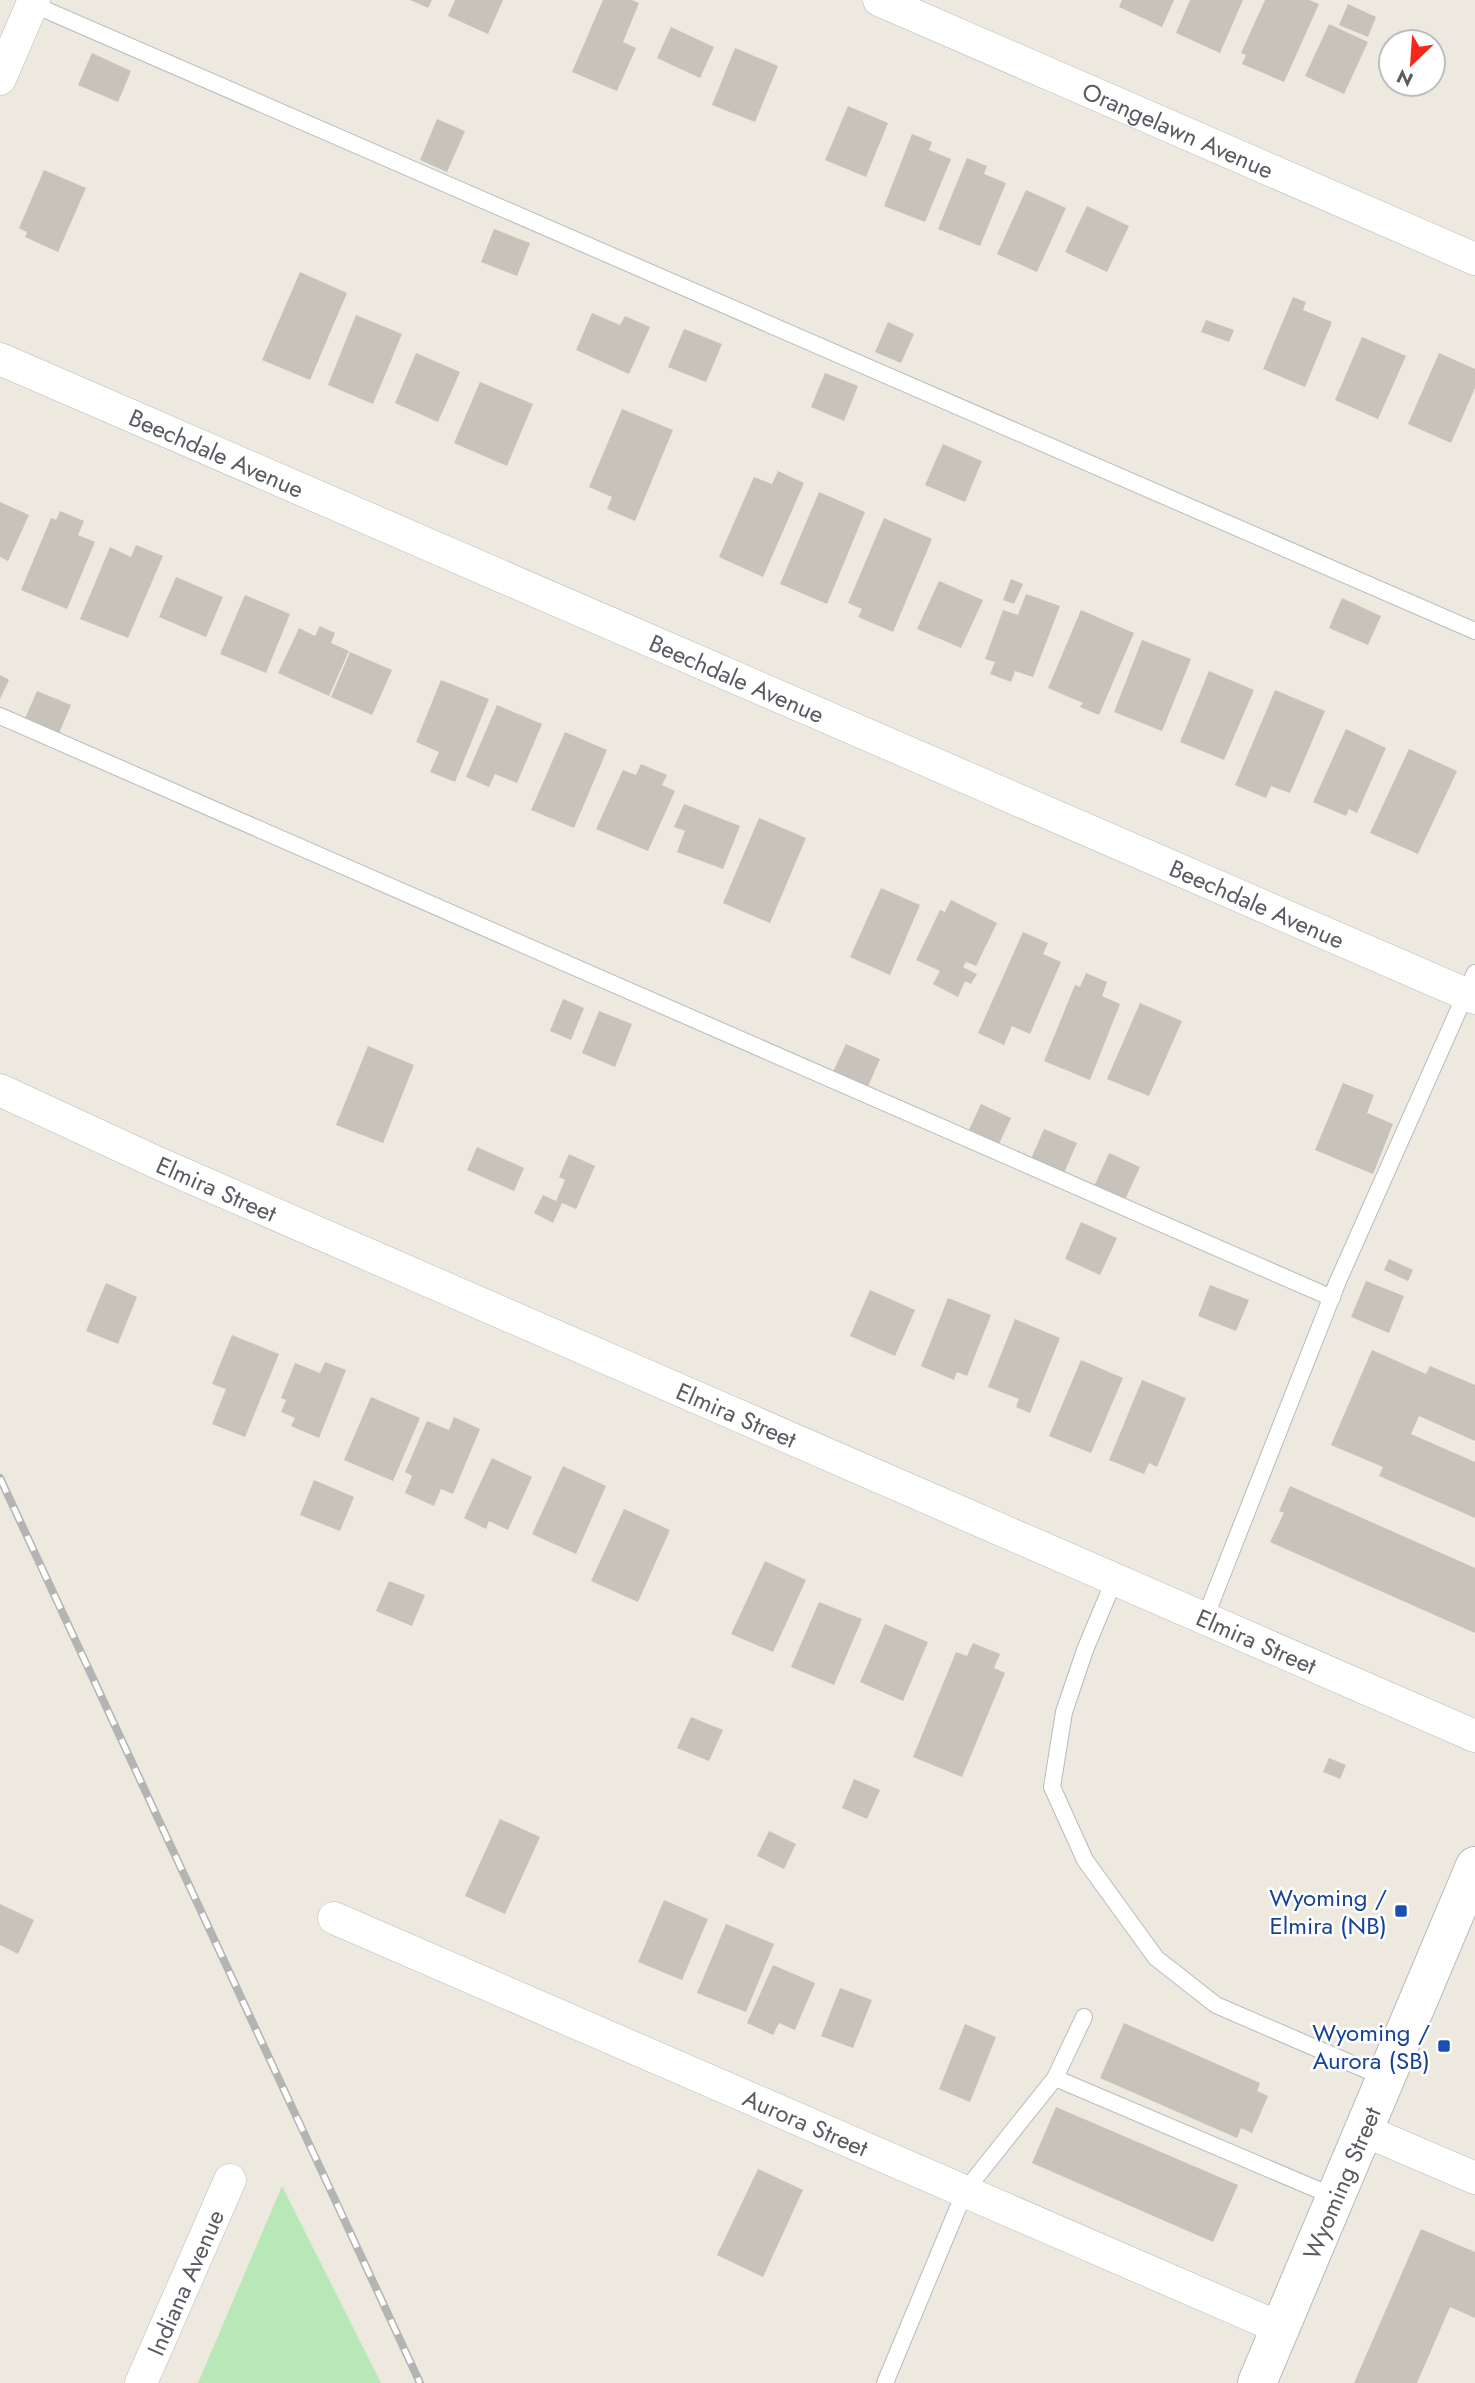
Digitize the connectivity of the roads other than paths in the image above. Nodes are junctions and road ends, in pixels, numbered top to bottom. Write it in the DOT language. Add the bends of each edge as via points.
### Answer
graph roads {
  1 [pos="879,0"];
  2 [pos="33,2"];
  3 [pos="0,79"];
  4 [pos="1475,259"];
  5 [pos="0,359"];
  6 [pos="1475,631"];
  7 [pos="0,716"];
  8 [pos="1472,989"];
  9 [pos="0,1090"];
  10 [pos="1332,1297"];
  11 [pos="1115,1578"];
  12 [pos="1205,1618"];
  13 [pos="1475,1736"];
  14 [pos="1475,1866"];
  15 [pos="334,1918"];
  16 [pos="1084,2017"];
  17 [pos="1055,2078"];
  18 [pos="1385,2078"];
  19 [pos="1363,2130"];
  20 [pos="1475,2178"];
  21 [pos="230,2180"];
  22 [pos="965,2191"];
  23 [pos="1335,2197"];
  24 [pos="1280,2328"];
  25 [pos="141,2383"];
  26 [pos="885,2383"];
  27 [pos="1257,2383"];
  1 -- 4 [label="street, Orangelawn Avenue"];
  2 -- 3 [label="street"];
  2 -- 6 [label="lane"];
  5 -- 8 [label="street, Beechdale Avenue"];
  7 -- 10 [label="lane"];
  8 -- 10 [label="lane"];
  9 -- 11 [label="street, Elmira Street" via="185,1175"];
  10 -- 12 [label="lane"];
  11 -- 12 [label="street, Elmira Street"];
  11 -- 18 [label="lane" via="1064,1712 1052,1787 1085,1860 1156,1958 1216,2005"];
  12 -- 13 [label="street, Elmira Street"];
  14 -- 18 [label="street, Wyoming Street"];
  15 -- 22 [label="street, Aurora Street"];
  16 -- 17 [label="lane"];
  17 -- 22 [label="lane"];
  17 -- 23 [label="lane"];
  18 -- 19 [label="street, Wyoming Street"];
  19 -- 20 [label="street"];
  19 -- 23 [label="street, Wyoming Street"];
  21 -- 25 [label="street, Indiana Avenue"];
  22 -- 24 [label="street, Aurora Street"];
  22 -- 26 [label="lane"];
  23 -- 24 [label="street, Wyoming Street"];
  24 -- 27 [label="street, Wyoming Street"];
}
